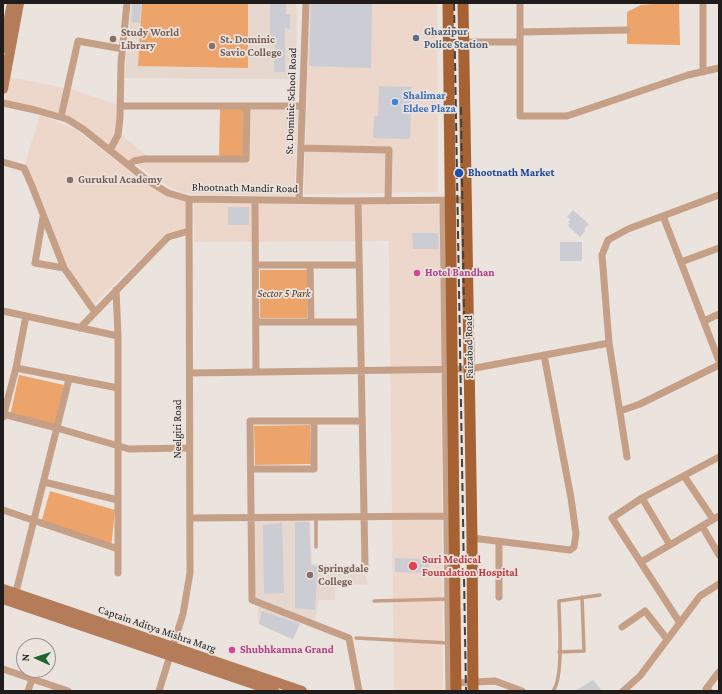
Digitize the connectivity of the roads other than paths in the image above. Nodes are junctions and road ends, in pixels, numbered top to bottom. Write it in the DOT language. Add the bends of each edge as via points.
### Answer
graph roads {
  1 [pos="12,3"];
  2 [pos="20,3"];
  3 [pos="127,3"];
  4 [pos="306,3"];
  5 [pos="448,3"];
  6 [pos="463,3"];
  7 [pos="520,3"];
  8 [pos="703,3"];
  9 [pos="628,30"];
  10 [pos="6,31"];
  11 [pos="520,32"];
  12 [pos="464,42"];
  13 [pos="520,42"];
  14 [pos="3,48"];
  15 [pos="123,49"];
  16 [pos="719,68"];
  17 [pos="703,72"];
  18 [pos="3,89"];
  19 [pos="3,103"];
  20 [pos="120,106"];
  21 [pos="246,106"];
  22 [pos="302,106"];
  23 [pos="61,117"];
  24 [pos="301,148"];
  25 [pos="110,150"];
  26 [pos="3,162"];
  27 [pos="129,166"];
  28 [pos="719,195"];
  29 [pos="189,199"];
  30 [pos="255,200"];
  31 [pos="299,200"];
  32 [pos="467,200"];
  33 [pos="358,201"];
  34 [pos="388,201"];
  35 [pos="446,201"];
  36 [pos="44,216"];
  37 [pos="663,216"];
  38 [pos="189,231"];
  39 [pos="719,248"];
  40 [pos="681,262"];
  41 [pos="256,265"];
  42 [pos="310,265"];
  43 [pos="359,265"];
  44 [pos="64,268"];
  45 [pos="116,290"];
  46 [pos="3,312"];
  47 [pos="95,312"];
  48 [pos="719,314"];
  49 [pos="26,316"];
  50 [pos="704,321"];
  51 [pos="256,322"];
  52 [pos="311,322"];
  53 [pos="360,322"];
  54 [pos="80,328"];
  55 [pos="118,336"];
  56 [pos="610,343"];
  57 [pos="544,355"];
  58 [pos="719,360"];
  59 [pos="719,365"];
  60 [pos="16,368"];
  61 [pos="470,369"];
  62 [pos="361,371"];
  63 [pos="449,371"];
  64 [pos="256,372"];
  65 [pos="190,373"];
  66 [pos="69,379"];
  67 [pos="118,388"];
  68 [pos="620,412"];
  69 [pos="3,415"];
  70 [pos="314,421"];
  71 [pos="362,421"];
  72 [pos="57,428"];
  73 [pos="118,446"];
  74 [pos="189,448"];
  75 [pos="627,457"];
  76 [pos="719,457"];
  77 [pos="251,469"];
  78 [pos="684,476"];
  79 [pos="44,482"];
  80 [pos="642,498"];
  81 [pos="118,500"];
  82 [pos="3,510"];
  83 [pos="316,516"];
  84 [pos="363,516"];
  85 [pos="450,516"];
  86 [pos="252,517"];
  87 [pos="190,518"];
  88 [pos="716,518"];
  89 [pos="34,521"];
  90 [pos="702,526"];
  91 [pos="472,538"];
  92 [pos="499,542"];
  93 [pos="670,545"];
  94 [pos="316,547"];
  95 [pos="118,549"];
  96 [pos="719,555"];
  97 [pos="641,562"];
  98 [pos="365,566"];
  99 [pos="118,573"];
  100 [pos="719,584"];
  101 [pos="3,589"];
  102 [pos="600,595"];
  103 [pos="499,597"];
  104 [pos="582,597"];
  105 [pos="14,598"];
  106 [pos="3,599"];
  107 [pos="447,599"];
  108 [pos="374,600"];
  109 [pos="680,622"];
  110 [pos="622,628"];
  111 [pos="356,638"];
  112 [pos="667,639"];
  113 [pos="449,643"];
  114 [pos="171,651"];
  115 [pos="559,652"];
  116 [pos="3,669"];
  117 [pos="719,672"];
  118 [pos="32,679"];
  119 [pos="473,686"];
  120 [pos="454,688"];
  121 [pos="28,691"];
  122 [pos="68,691"];
  123 [pos="159,691"];
  124 [pos="274,691"];
  125 [pos="302,691"];
  126 [pos="359,691"];
  127 [pos="522,691"];
  128 [pos="553,691"];
  129 [pos="623,691"];
  130 [pos="709,691"];
  1 -- 10 [label="street"];
  2 -- 10 [label="street"];
  3 -- 15 [label="street"];
  4 -- 22 [label="street, St. Dominic School Road"];
  5 -- 35 [label="main road, Faizabad Road"];
  6 -- 12 [label="main road, Faizabad Road"];
  7 -- 11 [label="street"];
  8 -- 17 [label="street"];
  9 -- 11 [label="street"];
  10 -- 14 [label="street"];
  10 -- 18 [label="street"];
  11 -- 13 [label="street"];
  12 -- 13 [label="street"];
  12 -- 32 [label="main road, Faizabad Road"];
  13 -- 17 [label="street" via="520,116 567,116"];
  15 -- 20 [label="street"];
  15 -- 23 [label="street" via="78,41"];
  16 -- 17 [label="street"];
  19 -- 23 [label="street, Bhootnath Mandir Road"];
  20 -- 21 [label="street"];
  20 -- 25 [label="street" via="118,135"];
  21 -- 22 [label="street"];
  21 -- 27 [label="street" via="246,159 144,159 134,161"];
  22 -- 24 [label="street, St. Dominic School Road"];
  23 -- 25 [label="street, Bhootnath Mandir Road" via="83,129"];
  24 -- 31 [label="street, St. Dominic School Road"];
  24 -- 34 [label="street" via="389,150"];
  25 -- 27 [label="street, Bhootnath Mandir Road"];
  26 -- 36 [label="street" via="24,168"];
  27 -- 29 [label="street, Bhootnath Mandir Road" via="168,193"];
  28 -- 37 [label="street"];
  29 -- 30 [label="street, Bhootnath Mandir Road"];
  29 -- 38 [label="street, Neelgiri Road"];
  30 -- 31 [label="street, Bhootnath Mandir Road"];
  30 -- 41 [label="street"];
  31 -- 33 [label="street, Bhootnath Mandir Road"];
  32 -- 35 [label="street, Bhootnath Mandir Road"];
  32 -- 61 [label="main road, Faizabad Road"];
  33 -- 34 [label="street, Bhootnath Mandir Road"];
  33 -- 43 [label="street"];
  34 -- 35 [label="street, Bhootnath Mandir Road"];
  35 -- 63 [label="main road, Faizabad Road"];
  36 -- 44 [label="street"];
  36 -- 44 [label="street" via="35,263"];
  37 -- 40 [label="street"];
  37 -- 56 [label="street" via="628,229 608,240 602,255"];
  38 -- 45 [label="street" via="168,237"];
  38 -- 65 [label="street, Neelgiri Road"];
  39 -- 40 [label="street"];
  40 -- 50 [label="street"];
  41 -- 42 [label="street"];
  41 -- 51 [label="street"];
  42 -- 43 [label="street"];
  42 -- 52 [label="street"];
  43 -- 53 [label="street"];
  44 -- 47 [label="street"];
  45 -- 47 [label="street"];
  45 -- 55 [label="street"];
  46 -- 49 [label="street"];
  47 -- 54 [label="street"];
  48 -- 50 [label="street"];
  49 -- 54 [label="street"];
  49 -- 60 [label="street"];
  50 -- 58 [label="street"];
  51 -- 52 [label="street"];
  51 -- 64 [label="street"];
  52 -- 53 [label="street"];
  53 -- 62 [label="street"];
  54 -- 55 [label="street"];
  55 -- 67 [label="street"];
  56 -- 57 [label="street"];
  56 -- 68 [label="street"];
  57 -- 61 [label="street"];
  57 -- 92 [label="street" via="571,498 576,534 574,547 570,550"];
  59 -- 68 [label="street"];
  60 -- 66 [label="street"];
  60 -- 69 [label="street"];
  61 -- 63 [label="street"];
  61 -- 91 [label="main road, Faizabad Road"];
  62 -- 63 [label="street"];
  62 -- 64 [label="street"];
  62 -- 71 [label="street"];
  63 -- 85 [label="main road, Faizabad Road"];
  64 -- 65 [label="street"];
  65 -- 74 [label="street, Neelgiri Road"];
  66 -- 67 [label="street"];
  66 -- 72 [label="street"];
  67 -- 73 [label="street"];
  68 -- 75 [label="street"];
  69 -- 72 [label="street"];
  70 -- 71 [label="street"];
  70 -- 77 [label="street" via="314,469"];
  70 -- 77 [label="street" via="250,421"];
  71 -- 84 [label="street"];
  72 -- 73 [label="street"];
  72 -- 79 [label="street"];
  73 -- 74 [label="street" via="129,449"];
  73 -- 81 [label="street"];
  74 -- 87 [label="street, Neelgiri Road"];
  76 -- 78 [label="street"];
  77 -- 86 [label="street"];
  78 -- 80 [label="street"];
  78 -- 88 [label="street"];
  79 -- 81 [label="street"];
  79 -- 89 [label="street"];
  80 -- 93 [label="street"];
  80 -- 97 [label="street" via="612,518"];
  81 -- 95 [label="street"];
  82 -- 89 [label="street"];
  83 -- 84 [label="street"];
  83 -- 86 [label="street"];
  83 -- 94 [label="lane"];
  84 -- 85 [label="street"];
  84 -- 98 [label="street"];
  85 -- 107 [label="street"];
  85 -- 120 [label="main road, Faizabad Road"];
  86 -- 87 [label="street"];
  86 -- 126 [label="street" via="252,600 349,638"];
  87 -- 114 [label="street, Neelgiri Road" via="190,573 183,614"];
  88 -- 90 [label="street"];
  89 -- 95 [label="street"];
  89 -- 105 [label="street"];
  90 -- 93 [label="street"];
  90 -- 96 [label="street"];
  91 -- 92 [label="street"];
  91 -- 119 [label="main road, Faizabad Road"];
  92 -- 103 [label="street"];
  93 -- 97 [label="street"];
  95 -- 99 [label="street"];
  97 -- 109 [label="street"];
  100 -- 109 [label="street" via="700,596"];
  101 -- 105 [label="street, Captain Aditya Mishra Marg"];
  102 -- 104 [label="lane"];
  104 -- 115 [label="lane" via="559,601"];
  104 -- 115 [label="lane" via="584,651"];
  105 -- 106 [label="street, Captain Aditya Mishra Marg"];
  105 -- 114 [label="street, Captain Aditya Mishra Marg"];
  107 -- 108 [label="lane"];
  107 -- 113 [label="street"];
  109 -- 112 [label="street"];
  110 -- 112 [label="street" via="645,611"];
  111 -- 113 [label="lane"];
  112 -- 129 [label="street" via="640,676"];
  113 -- 120 [label="street"];
  114 -- 123 [label="street, Neelgiri Road"];
  114 -- 124 [label="street, Captain Aditya Mishra Marg"];
  114 -- 125 [label="street, Captain Aditya Mishra Marg"];
  115 -- 128 [label="lane" via="560,668"];
  116 -- 118 [label="street"];
  117 -- 130 [label="street" via="706,689"];
  118 -- 121 [label="street"];
  118 -- 122 [label="street"];
  119 -- 120 [label="street"];
  119 -- 127 [label="street" via="495,681"];
}
